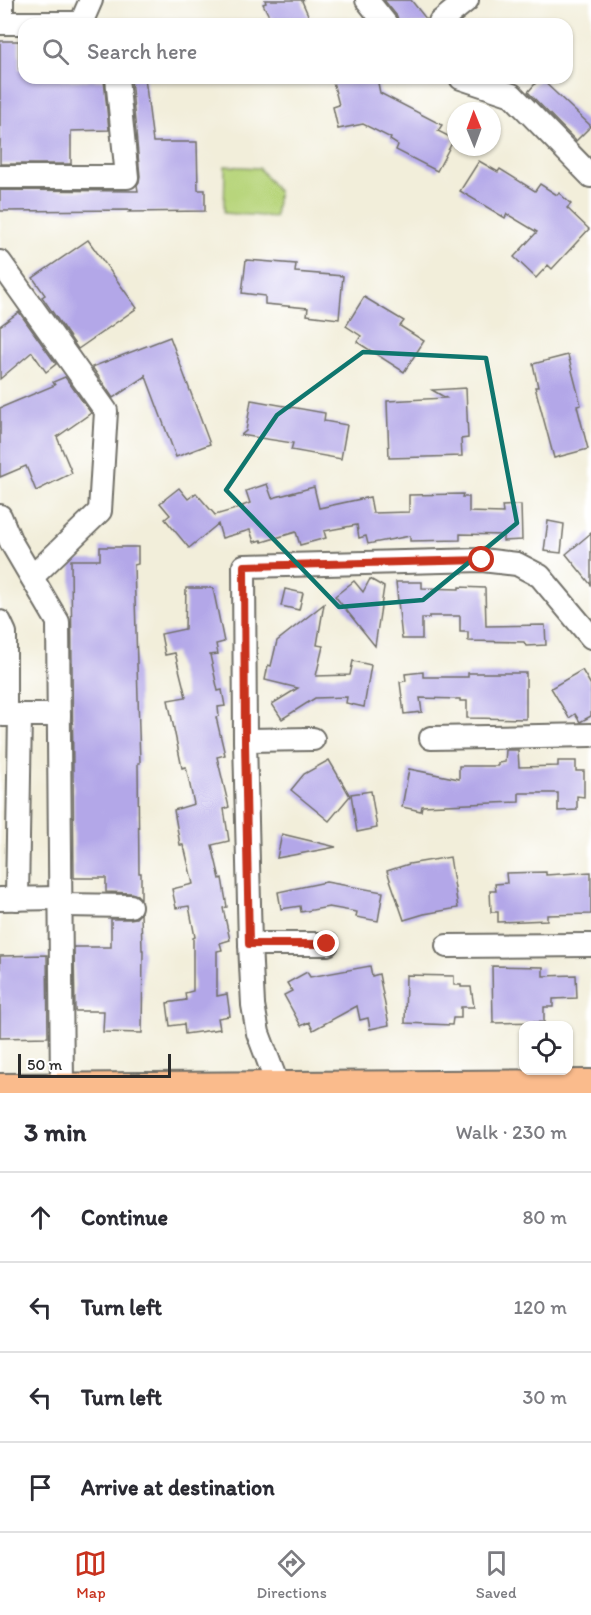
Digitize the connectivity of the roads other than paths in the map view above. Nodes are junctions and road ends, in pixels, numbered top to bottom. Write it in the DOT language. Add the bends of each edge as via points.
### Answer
graph roads {
  1 [pos="2,0"];
  2 [pos="90,0"];
  3 [pos="367,0"];
  4 [pos="467,0"];
  5 [pos="84,18"];
  6 [pos="381,18"];
  7 [pos="445,18"];
  8 [pos="1,23"];
  9 [pos="18,23"];
  10 [pos="118,84"];
  11 [pos="480,84"];
  12 [pos="591,176"];
  13 [pos="0,177"];
  14 [pos="0,262"];
  15 [pos="0,516"];
  16 [pos="32,577"];
  17 [pos="0,622"];
  18 [pos="591,637"];
  19 [pos="8,715"];
  20 [pos="59,715"];
  21 [pos="591,735"];
  22 [pos="431,738"];
  23 [pos="313,739"];
  24 [pos="245,741"];
  25 [pos="9,899"];
  26 [pos="60,902"];
  27 [pos="130,906"];
  28 [pos="249,944"];
  29 [pos="327,944"];
  30 [pos="591,945"];
  31 [pos="447,946"];
  32 [pos="591,1084"];
  33 [pos="278,1086"];
  34 [pos="62,1087"];
  35 [pos="0,1088"];
  36 [pos="178,1090"];
  1 -- 8 [label="lane"];
  2 -- 5 [label="lane"];
  3 -- 6 [label="lane"];
  4 -- 7 [label="lane"];
  8 -- 9 [label="lane"];
  10 -- 13 [label="lane" via="127,177"];
  11 -- 12 [label="lane" via="512,94"];
  14 -- 16 [label="lane" via="106,411 100,511"];
  15 -- 16 [label="lane"];
  16 -- 20 [label="lane" via="58,622"];
  17 -- 19 [label="lane" via="5,633"];
  18 -- 24 [label="lane" via="540,576 517,564 482,560 244,566"];
  19 -- 20 [label="lane"];
  19 -- 25 [label="lane"];
  20 -- 26 [label="lane"];
  21 -- 22 [label="lane"];
  23 -- 24 [label="lane"];
  24 -- 28 [label="lane"];
  25 -- 26 [label="lane"];
  26 -- 27 [label="lane"];
  26 -- 34 [label="lane"];
  28 -- 29 [label="lane"];
  28 -- 33 [label="lane" via="256,1024"];
  30 -- 31 [label="lane"];
  32 -- 33 [label="main road"];
  33 -- 36 [label="main road"];
  34 -- 35 [label="main road"];
  34 -- 36 [label="main road"];
}
